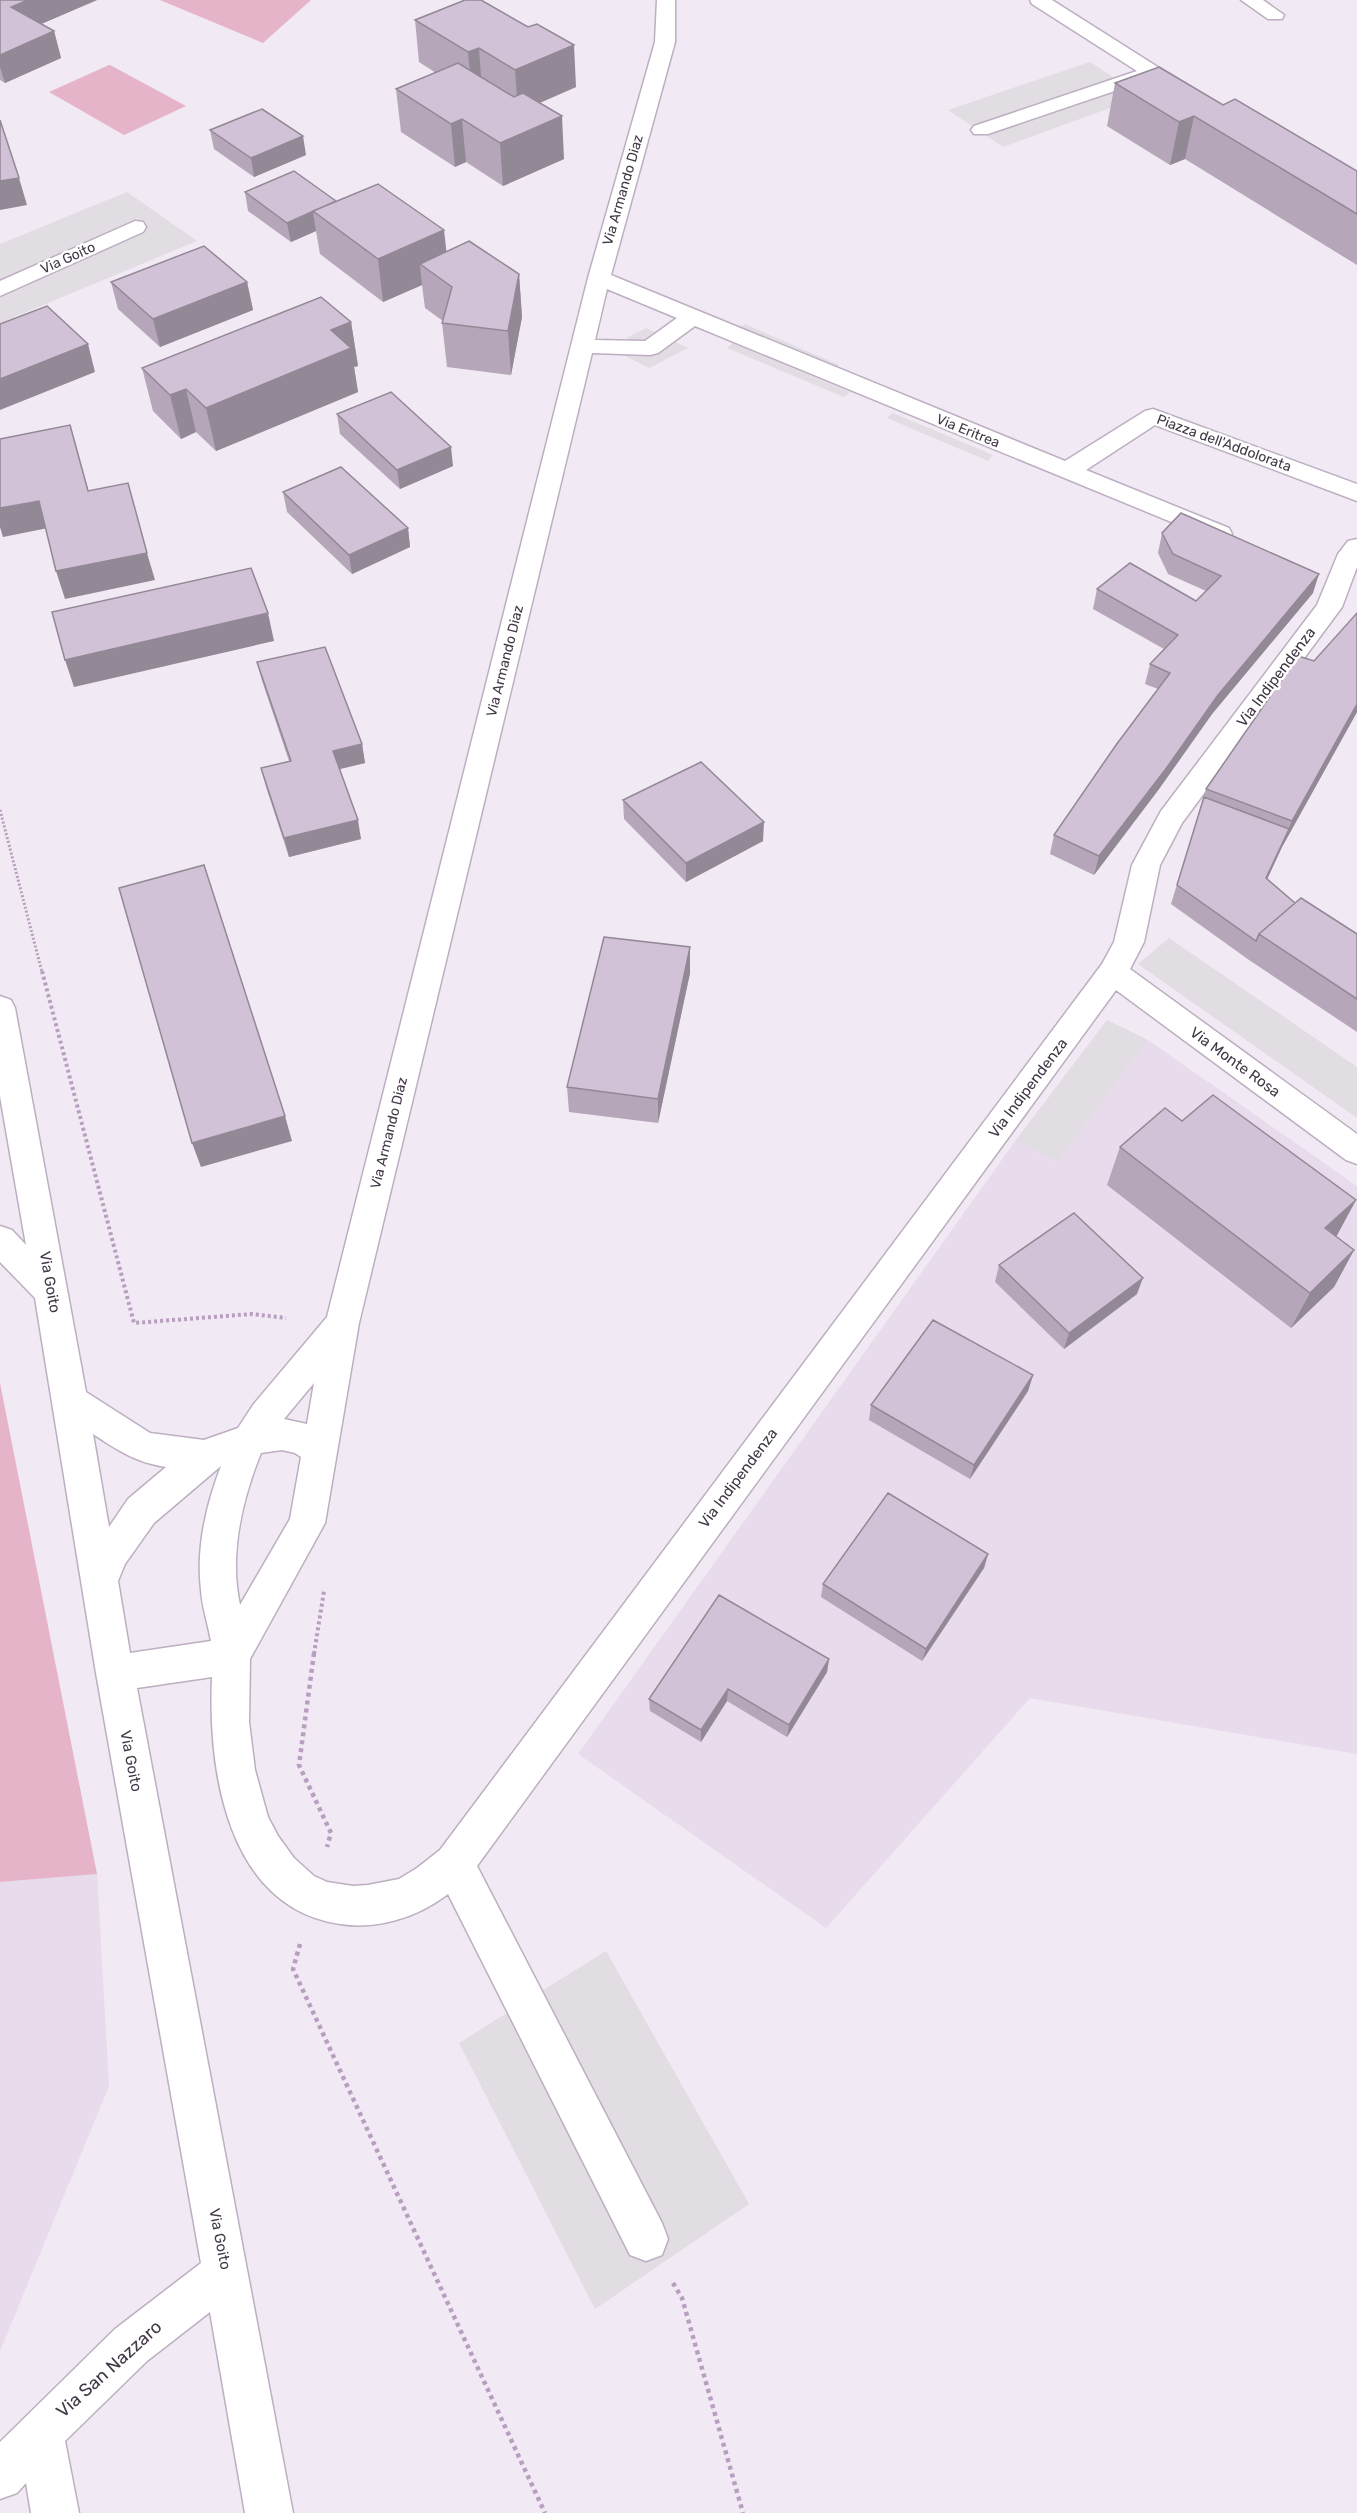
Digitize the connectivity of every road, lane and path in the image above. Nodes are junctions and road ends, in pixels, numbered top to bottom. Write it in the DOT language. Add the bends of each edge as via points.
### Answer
graph roads {
  1 [pos="666,0"];
  2 [pos="1040,0"];
  3 [pos="1250,0"];
  4 [pos="1275,15"];
  5 [pos="1152,72"];
  6 [pos="1202,103"];
  7 [pos="981,130"];
  8 [pos="135,227"];
  9 [pos="599,278"];
  10 [pos="0,289"];
  11 [pos="693,317"];
  12 [pos="583,346"];
  13 [pos="1067,471"];
  14 [pos="1357,493"];
  15 [pos="1244,543"];
  16 [pos="1357,547"];
  17 [pos="0,810"];
  18 [pos="1113,972"];
  19 [pos="0,1008"];
  20 [pos="5,1060"];
  21 [pos="1357,1151"];
  22 [pos="0,1240"];
  23 [pos="51,1292"];
  24 [pos="342,1323"];
  25 [pos="70,1401"];
  26 [pos="251,1439"];
  27 [pos="320,1452"];
  28 [pos="204,1456"];
  29 [pos="100,1580"];
  30 [pos="326,1585"];
  31 [pos="231,1656"];
  32 [pos="115,1673"];
  33 [pos="454,1864"];
  34 [pos="314,1898"];
  35 [pos="646,2239"];
  36 [pos="226,2271"];
  37 [pos="40,2433"];
  38 [pos="0,2476"];
  39 [pos="55,2513"];
  40 [pos="270,2513"];
  41 [pos="545,2513"];
  42 [pos="743,2513"];
  1 -- 9 [label="street, Via Armando Diaz" via="665,42"];
  2 -- 5 [label="street"];
  3 -- 4 [label="street"];
  5 -- 6 [label="street"];
  5 -- 7 [label="street"];
  8 -- 10 [label="street, Via Goito"];
  9 -- 11 [label="street, Via Eritrea"];
  9 -- 12 [label="street, Via Armando Diaz"];
  11 -- 12 [label="street" via="650,348"];
  11 -- 13 [label="street, Via Eritrea"];
  12 -- 24 [label="street, Via Armando Diaz"];
  13 -- 14 [label="street, Piazza dell'Addolorata" via="1152,416"];
  13 -- 15 [label="street, Via Eritrea"];
  16 -- 18 [label="street, Via Indipendenza" via="1328,579 1329,607 1171,818 1146,865 1130,942"];
  17 -- 24 [label="path" via="134,1323 252,1314"];
  18 -- 21 [label="street, Via Monte Rosa"];
  18 -- 33 [label="street, Via Indipendenza"];
  19 -- 20 [label="street, Via Goito"];
  20 -- 23 [label="street, Via Goito"];
  22 -- 23 [label="street"];
  23 -- 25 [label="street, Via Goito"];
  24 -- 26 [label="street, Via Armando Diaz"];
  24 -- 27 [label="street, Via Armando Diaz"];
  25 -- 28 [label="street" via="144,1448"];
  25 -- 29 [label="street, Via Goito"];
  26 -- 27 [label="street" via="282,1434 305,1439"];
  26 -- 28 [label="street"];
  26 -- 31 [label="street, Via Indipendenza" via="235,1472 220,1542 219,1589"];
  27 -- 31 [label="street, Via Armando Diaz" via="307,1523"];
  28 -- 29 [label="street" via="141,1510 112,1553"];
  29 -- 32 [label="street, Via Goito"];
  30 -- 34 [label="path" via="299,1765 331,1833"];
  31 -- 32 [label="street"];
  31 -- 34 [label="street, Via Indipendenza" via="231,1743 250,1826 275,1868 292,1885"];
  32 -- 36 [label="street, Via Goito"];
  33 -- 34 [label="street, Via Indipendenza" via="418,1892 395,1901 341,1906"];
  33 -- 35 [label="street"];
  34 -- 41 [label="path" via="293,1969"];
  35 -- 42 [label="path" via="682,2298"];
  36 -- 37 [label="street, Via San Nazzaro" via="131,2345"];
  36 -- 40 [label="street, Via Goito"];
  37 -- 38 [label="street, Via San Nazzaro"];
  37 -- 39 [label="street"];
}
